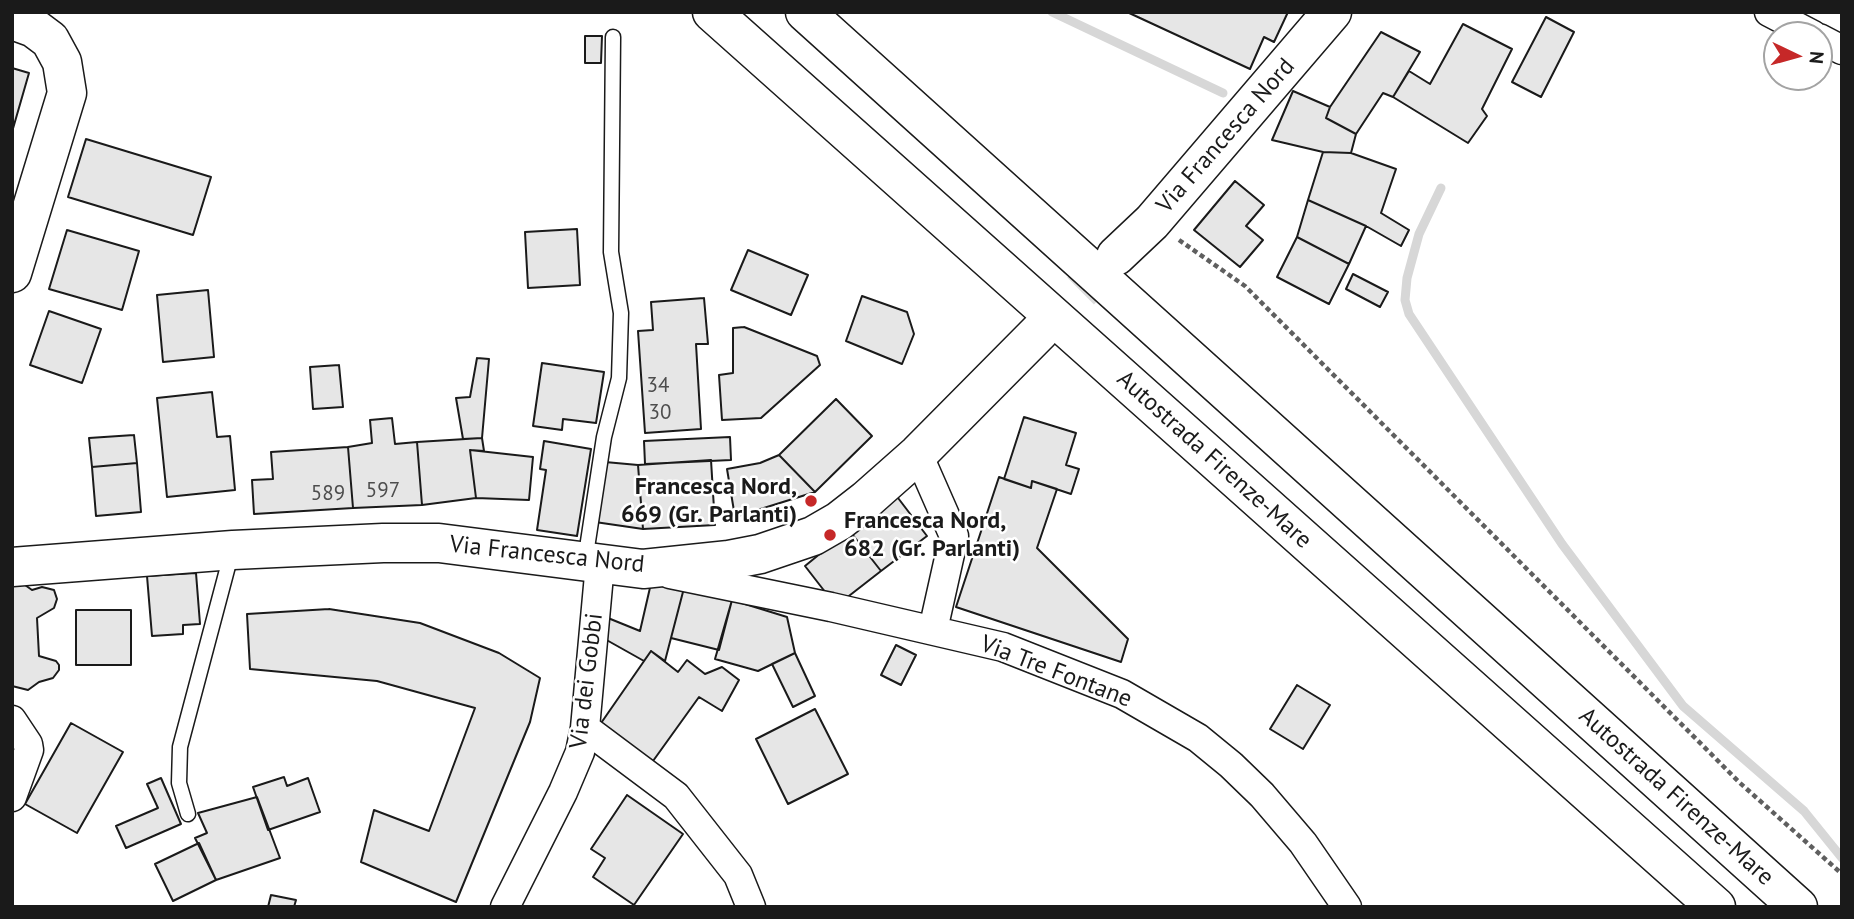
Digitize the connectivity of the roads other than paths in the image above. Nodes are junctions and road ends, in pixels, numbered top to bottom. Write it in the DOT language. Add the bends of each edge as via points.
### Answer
graph roads {
  1 [pos="712,12"];
  2 [pos="805,12"];
  3 [pos="1332,12"];
  4 [pos="1769,12"];
  5 [pos="12,20"];
  6 [pos="1786,21"];
  7 [pos="613,37"];
  8 [pos="1116,256"];
  9 [pos="12,273"];
  10 [pos="1040,331"];
  11 [pos="918,454"];
  12 [pos="233,550"];
  13 [pos="592,563"];
  14 [pos="12,566"];
  15 [pos="643,569"];
  16 [pos="933,631"];
  17 [pos="12,720"];
  18 [pos="584,729"];
  19 [pos="12,797"];
  20 [pos="188,814"];
  21 [pos="505,907"];
  22 [pos="751,907"];
  23 [pos="1347,907"];
  24 [pos="1716,907"];
  25 [pos="1798,907"];
  1 -- 24 [label="main road, Autostrada Firenze-Mare"];
  2 -- 25 [label="main road, Autostrada Firenze-Mare"];
  3 -- 8 [label="main road, Via Francesca Nord" via="1152,222"];
  4 -- 6 [label="street"];
  5 -- 9 [label="main road" via="50,40 62,62 67,93"];
  7 -- 13 [label="lane" via="611,251 621,313 619,378 604,437"];
  10 -- 11 [label="main road, Via Francesca Nord"];
  11 -- 15 [label="main road, Via Francesca Nord" via="866,500 813,536 729,561"];
  11 -- 16 [label="street" via="954,536"];
  12 -- 13 [label="main road, Via Francesca Nord" via="439,543"];
  12 -- 14 [label="main road, Via Francesca Nord"];
  12 -- 20 [label="lane" via="180,747 179,783"];
  13 -- 15 [label="main road, Via Francesca Nord"];
  13 -- 18 [label="street, Via dei Gobbi"];
  15 -- 16 [label="street, Via Tre Fontane"];
  16 -- 23 [label="street, Via Tre Fontane" via="1003,647 1122,694 1198,738 1262,795"];
  17 -- 19 [label="street" via="29,750"];
  18 -- 21 [label="street, Via dei Gobbi" via="572,773"];
  18 -- 22 [label="street" via="676,796 738,876"];
}
